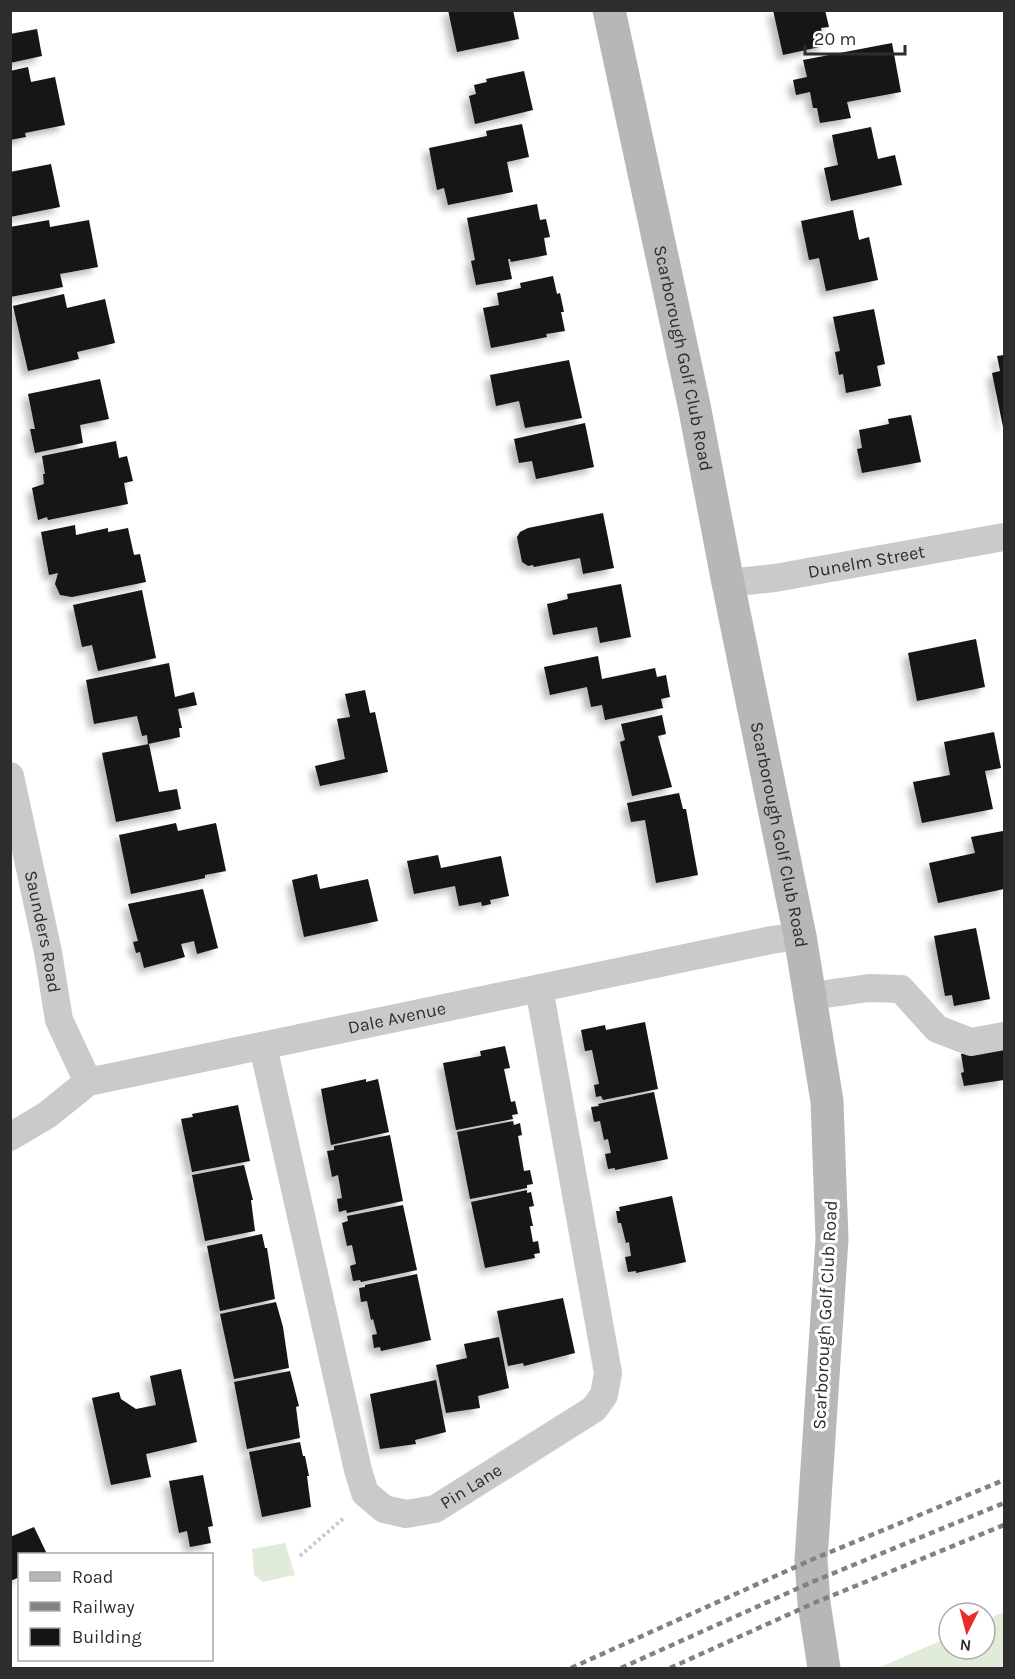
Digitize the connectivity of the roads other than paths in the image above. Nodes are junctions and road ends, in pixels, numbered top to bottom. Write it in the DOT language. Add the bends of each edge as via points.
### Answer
graph roads {
  1 [pos="609,10"];
  2 [pos="1005,537"];
  3 [pos="728,583"];
  4 [pos="10,776"];
  5 [pos="800,936"];
  6 [pos="539,988"];
  7 [pos="812,996"];
  8 [pos="1005,1036"];
  9 [pos="263,1046"];
  10 [pos="88,1082"];
  11 [pos="10,1137"];
  12 [pos="824,1668"];
  1 -- 3 [label="street, Scarborough Golf Club Road"];
  2 -- 3 [label="street, Dunelm Street"];
  3 -- 5 [label="street, Scarborough Golf Club Road"];
  4 -- 10 [label="street, Saunders Road" via="59,1020"];
  5 -- 6 [label="street, Dale Avenue"];
  5 -- 7 [label="street, Scarborough Golf Club Road"];
  6 -- 9 [label="street, Dale Avenue"];
  6 -- 9 [label="street, Pin Lane" via="608,1373 604,1395 594,1409 435,1509 406,1514 384,1509 365,1493"];
  7 -- 8 [label="street" via="869,988 901,989 937,1029 971,1042"];
  7 -- 12 [label="street, Scarborough Golf Club Road" via="827,1101 832,1239 812,1560"];
  9 -- 10 [label="street, Dale Avenue"];
  10 -- 11 [label="street, Dale Avenue" via="47,1115"];
}
